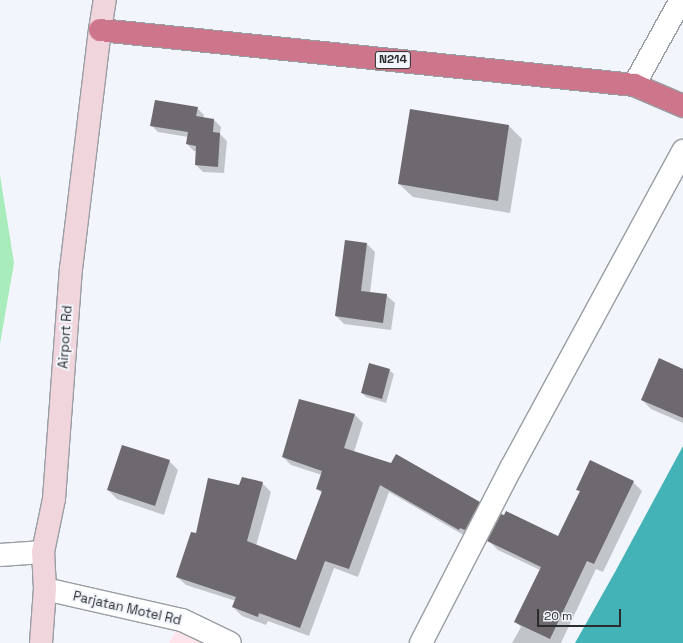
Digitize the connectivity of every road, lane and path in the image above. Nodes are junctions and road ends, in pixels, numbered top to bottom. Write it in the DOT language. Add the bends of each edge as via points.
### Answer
graph roads {
  1 [pos="105,0"];
  2 [pos="681,0"];
  3 [pos="100,30"];
  4 [pos="634,85"];
  5 [pos="683,106"];
  6 [pos="683,151"];
  7 [pos="44,552"];
  8 [pos="0,555"];
  9 [pos="45,589"];
  10 [pos="41,643"];
  11 [pos="230,643"];
  12 [pos="421,643"];
  1 -- 3 [label="main road, Airport Rd"];
  2 -- 4 [label="street"];
  3 -- 4 [label="highway, N214"];
  3 -- 7 [label="main road, Airport Rd" via="71,269 54,498"];
  4 -- 5 [label="highway, N214"];
  6 -- 12 [label="street" via="511,468"];
  7 -- 8 [label="street"];
  7 -- 9 [label="main road, Airport Rd"];
  9 -- 10 [label="main road, Airport Rd"];
  9 -- 11 [label="street, Parjatan Motel Rd" via="182,620"];
}
